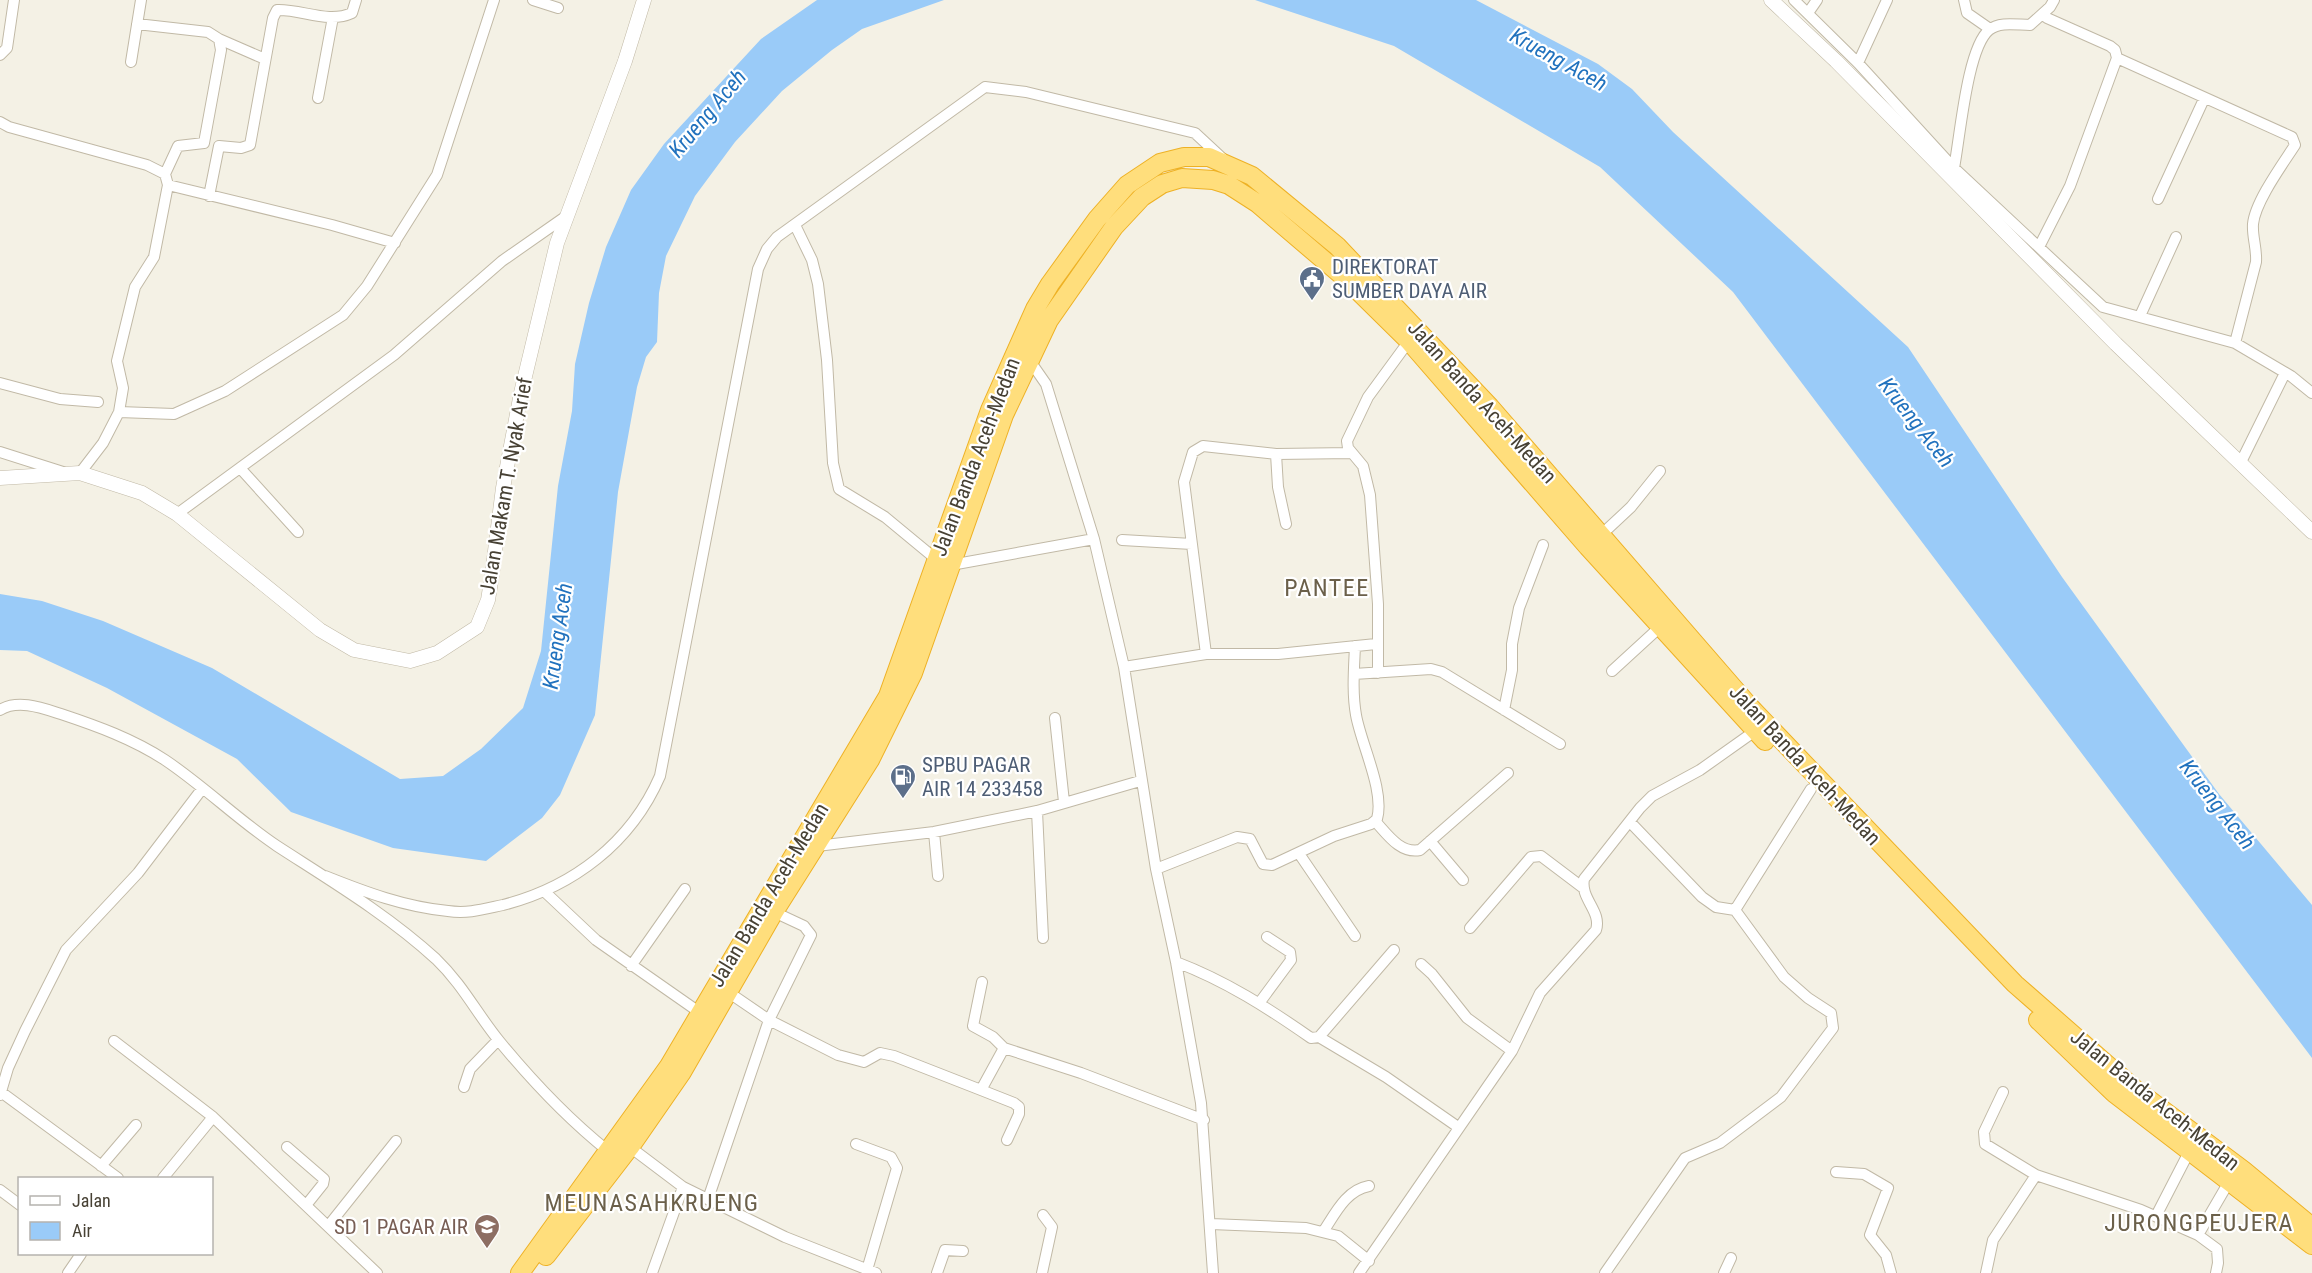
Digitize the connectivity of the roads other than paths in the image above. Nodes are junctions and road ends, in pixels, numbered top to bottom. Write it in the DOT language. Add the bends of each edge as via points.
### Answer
graph roads {
  1 [pos="14,0"];
  2 [pos="141,0"];
  3 [pos="356,0"];
  4 [pos="494,0"];
  5 [pos="533,0"];
  6 [pos="644,0"];
  7 [pos="1771,0"];
  8 [pos="1794,0"];
  9 [pos="1817,0"];
  10 [pos="1887,0"];
  11 [pos="1964,0"];
  12 [pos="2054,0"];
  13 [pos="558,8"];
  14 [pos="1808,13"];
  15 [pos="333,17"];
  16 [pos="2047,18"];
  17 [pos="137,24"];
  18 [pos="1990,29"];
  19 [pos="219,39"];
  20 [pos="0,55"];
  21 [pos="2117,58"];
  22 [pos="265,59"];
  23 [pos="131,62"];
  24 [pos="1858,63"];
  25 [pos="318,98"];
  26 [pos="2204,99"];
  27 [pos="0,122"];
  28 [pos="204,143"];
  29 [pos="219,146"];
  30 [pos="1225,162"];
  31 [pos="1954,168"];
  32 [pos="166,179"];
  33 [pos="209,196"];
  34 [pos="2158,199"];
  35 [pos="565,217"];
  36 [pos="795,225"];
  37 [pos="2176,237"];
  38 [pos="395,243"];
  39 [pos="2039,247"];
  40 [pos="2140,316"];
  41 [pos="1408,341"];
  42 [pos="2235,343"];
  43 [pos="1030,361"];
  44 [pos="2285,373"];
  45 [pos="0,383"];
  46 [pos="2312,393"];
  47 [pos="98,402"];
  48 [pos="119,412"];
  49 [pos="0,452"];
  50 [pos="1352,453"];
  51 [pos="1276,454"];
  52 [pos="2241,462"];
  53 [pos="240,468"];
  54 [pos="1660,471"];
  55 [pos="65,472"];
  56 [pos="80,473"];
  57 [pos="0,478"];
  58 [pos="177,514"];
  59 [pos="1286,524"];
  60 [pos="298,532"];
  61 [pos="2312,532"];
  62 [pos="1094,539"];
  63 [pos="1122,540"];
  64 [pos="1595,541"];
  65 [pos="1192,544"];
  66 [pos="1543,545"];
  67 [pos="944,562"];
  68 [pos="1660,627"];
  69 [pos="1376,644"];
  70 [pos="1355,646"];
  71 [pos="1206,654"];
  72 [pos="1124,667"];
  73 [pos="1612,671"];
  74 [pos="1378,673"];
  75 [pos="1354,674"];
  76 [pos="0,710"];
  77 [pos="1504,710"];
  78 [pos="1055,718"];
  79 [pos="1755,731"];
  80 [pos="1560,744"];
  81 [pos="1508,773"];
  82 [pos="1140,781"];
  83 [pos="202,789"];
  84 [pos="1811,789"];
  85 [pos="1064,802"];
  86 [pos="1037,811"];
  87 [pos="1375,821"];
  88 [pos="1630,822"];
  89 [pos="934,832"];
  90 [pos="1430,841"];
  91 [pos="817,846"];
  92 [pos="1300,855"];
  93 [pos="1156,869"];
  94 [pos="325,876"];
  95 [pos="938,876"];
  96 [pos="1463,880"];
  97 [pos="1582,888"];
  98 [pos="685,889"];
  99 [pos="545,892"];
  100 [pos="768,908"];
  101 [pos="1735,910"];
  102 [pos="1470,928"];
  103 [pos="1355,936"];
  104 [pos="1267,937"];
  105 [pos="1043,938"];
  106 [pos="1394,950"];
  107 [pos="1176,962"];
  108 [pos="1421,963"];
  109 [pos="632,966"];
  110 [pos="982,982"];
  111 [pos="728,992"];
  112 [pos="1260,1002"];
  113 [pos="699,1012"];
  114 [pos="769,1020"];
  115 [pos="1319,1037"];
  116 [pos="498,1040"];
  117 [pos="114,1041"];
  118 [pos="1004,1048"];
  119 [pos="1512,1051"];
  120 [pos="464,1087"];
  121 [pos="981,1090"];
  122 [pos="2003,1092"];
  123 [pos="1,1093"];
  124 [pos="213,1117"];
  125 [pos="1203,1120"];
  126 [pos="136,1125"];
  127 [pos="1458,1127"];
  128 [pos="1007,1140"];
  129 [pos="396,1141"];
  130 [pos="856,1144"];
  131 [pos="287,1146"];
  132 [pos="630,1147"];
  133 [pos="608,1151"];
  134 [pos="2189,1152"];
  135 [pos="101,1166"];
  136 [pos="1836,1172"];
  137 [pos="2036,1175"];
  138 [pos="115,1177"];
  139 [pos="165,1177"];
  140 [pos="2230,1180"];
  141 [pos="1370,1186"];
  142 [pos="683,1187"];
  143 [pos="0,1190"];
  144 [pos="708,1199"];
  145 [pos="18,1204"];
  146 [pos="307,1204"];
  147 [pos="1042,1215"];
  148 [pos="2156,1216"];
  149 [pos="1210,1224"];
  150 [pos="329,1225"];
  151 [pos="2312,1227"];
  152 [pos="1323,1232"];
  153 [pos="2198,1235"];
  154 [pos="2312,1245"];
  155 [pos="963,1251"];
  156 [pos="80,1255"];
  157 [pos="1731,1258"];
  158 [pos="1369,1261"];
  159 [pos="871,1271"];
  160 [pos="68,1273"];
  161 [pos="377,1273"];
  162 [pos="520,1273"];
  163 [pos="534,1273"];
  164 [pos="652,1273"];
  165 [pos="937,1273"];
  166 [pos="1042,1273"];
  167 [pos="1213,1273"];
  168 [pos="1359,1273"];
  169 [pos="1605,1273"];
  170 [pos="1724,1273"];
  171 [pos="1891,1273"];
  172 [pos="1986,1273"];
  173 [pos="2216,1273"];
  1 -- 20 [label="street" via="7,48"];
  2 -- 17 [label="street"];
  3 -- 15 [label="street" via="352,13"];
  4 -- 38 [label="street" via="437,175"];
  5 -- 13 [label="street"];
  6 -- 35 [label="street, Jalan Makam T. Nyak Arief" via="601,128"];
  7 -- 52 [label="street" via="2108,336"];
  8 -- 14 [label="street"];
  9 -- 14 [label="street"];
  10 -- 24 [label="street"];
  11 -- 18 [label="street" via="1967,13"];
  12 -- 18 [label="street" via="2030,25 2006,24"];
  14 -- 24 [label="street"];
  15 -- 22 [label="street" via="277,10"];
  15 -- 25 [label="street"];
  16 -- 21 [label="street" via="2110,46"];
  17 -- 19 [label="street" via="208,32"];
  17 -- 23 [label="street"];
  18 -- 31 [label="street" via="1973,60"];
  19 -- 22 [label="street"];
  19 -- 28 [label="street" via="221,50"];
  21 -- 26 [label="street"];
  21 -- 39 [label="street" via="2070,186"];
  22 -- 29 [label="street" via="250,145"];
  24 -- 31 [label="street"];
  26 -- 34 [label="street"];
  26 -- 42 [label="street" via="2296,142 2257,209 2253,233 2256,262"];
  27 -- 32 [label="street" via="147,165"];
  28 -- 29 [label="street"];
  28 -- 32 [label="street" via="178,146"];
  29 -- 33 [label="street"];
  30 -- 36 [label="street" via="1195,133 1026,92 985,87"];
  30 -- 64 [label="highway, Jalan Banda Aceh-Medan" via="1252,176 1338,246 1458,372"];
  30 -- 67 [label="highway, Jalan Banda Aceh-Medan" via="1209,157 1184,157 1160,163 1127,185 1050,284 990,410"];
  31 -- 39 [label="street"];
  32 -- 33 [label="street"];
  32 -- 48 [label="street" via="154,257 135,287 117,362 123,388"];
  33 -- 38 [label="street"];
  35 -- 53 [label="street" via="502,261 394,355"];
  35 -- 58 [label="street, Jalan Makam T. Nyak Arief" via="520,393 491,583 477,627 437,653 410,661 354,650 320,630"];
  36 -- 67 [label="street" via="812,260 818,284 833,463 839,489 885,517"];
  36 -- 99 [label="street" via="766,249 758,269 660,776 639,815 615,844 586,869"];
  37 -- 40 [label="street"];
  38 -- 48 [label="street" via="343,315 225,391 174,414"];
  39 -- 40 [label="street" via="2103,307"];
  40 -- 42 [label="street"];
  41 -- 43 [label="highway, Jalan Banda Aceh-Medan" via="1346,279 1257,203 1229,185 1182,178 1162,184 1142,197 1114,227 1049,320"];
  41 -- 50 [label="street" via="1368,397 1348,437"];
  41 -- 64 [label="highway, Jalan Banda Aceh-Medan"];
  42 -- 44 [label="street"];
  43 -- 62 [label="street" via="1046,384"];
  43 -- 67 [label="highway, Jalan Banda Aceh-Medan"];
  44 -- 46 [label="street"];
  44 -- 52 [label="street"];
  45 -- 47 [label="street" via="60,399"];
  48 -- 56 [label="street" via="103,443"];
  49 -- 55 [label="street"];
  50 -- 51 [label="street"];
  50 -- 69 [label="street" via="1363,466 1370,495 1379,614"];
  51 -- 59 [label="street"];
  51 -- 65 [label="street" via="1203,446 1193,452 1184,482"];
  52 -- 61 [label="street"];
  53 -- 58 [label="street"];
  53 -- 60 [label="street"];
  54 -- 64 [label="street"];
  55 -- 56 [label="street, Jalan Makam T. Nyak Arief"];
  55 -- 57 [label="street, Jalan Makam T. Nyak Arief"];
  56 -- 58 [label="street, Jalan Makam T. Nyak Arief" via="142,493"];
  62 -- 67 [label="street"];
  62 -- 72 [label="street"];
  63 -- 65 [label="street"];
  64 -- 68 [label="highway, Jalan Banda Aceh-Medan"];
  64 -- 151 [label="highway, Jalan Banda Aceh-Medan" via="2015,984 2136,1090"];
  65 -- 71 [label="street"];
  66 -- 77 [label="street" via="1519,608"];
  67 -- 91 [label="highway, Jalan Banda Aceh-Medan" via="914,674 870,760"];
  67 -- 100 [label="highway, Jalan Banda Aceh-Medan" via="888,696"];
  68 -- 73 [label="street"];
  68 -- 79 [label="highway, Jalan Banda Aceh-Medan"];
  69 -- 70 [label="street"];
  69 -- 74 [label="street"];
  70 -- 71 [label="street" via="1278,654"];
  70 -- 75 [label="street"];
  71 -- 72 [label="street"];
  72 -- 82 [label="street"];
  74 -- 75 [label="street"];
  74 -- 77 [label="street" via="1431,669 1442,672"];
  75 -- 87 [label="street" via="1356,716 1378,798"];
  76 -- 83 [label="street" via="8,705 37,706 99,727 164,760"];
  77 -- 80 [label="street"];
  78 -- 85 [label="street"];
  79 -- 84 [label="highway, Jalan Banda Aceh-Medan"];
  79 -- 88 [label="street" via="1700,770 1652,796"];
  81 -- 90 [label="street"];
  82 -- 85 [label="street"];
  82 -- 93 [label="street"];
  83 -- 94 [label="street" via="275,845"];
  83 -- 123 [label="street" via="138,873 66,951 12,1059"];
  84 -- 101 [label="street"];
  84 -- 134 [label="highway, Jalan Banda Aceh-Medan" via="1979,964 2114,1093"];
  85 -- 86 [label="street"];
  86 -- 89 [label="street"];
  86 -- 105 [label="street"];
  87 -- 90 [label="street" via="1399,846 1411,852"];
  87 -- 92 [label="street" via="1334,836"];
  88 -- 97 [label="street" via="1584,879"];
  88 -- 101 [label="street" via="1702,897 1716,907"];
  89 -- 91 [label="street"];
  89 -- 95 [label="street"];
  90 -- 96 [label="street"];
  91 -- 100 [label="highway, Jalan Banda Aceh-Medan"];
  92 -- 93 [label="street" via="1267,866 1250,839 1237,837"];
  92 -- 103 [label="street"];
  93 -- 107 [label="street"];
  94 -- 99 [label="street" via="377,896 449,912 472,912"];
  94 -- 116 [label="street" via="436,959 468,994"];
  97 -- 102 [label="street" via="1541,856 1531,857"];
  97 -- 119 [label="street" via="1598,918 1596,930 1540,993"];
  98 -- 109 [label="street"];
  99 -- 109 [label="street" via="596,940"];
  100 -- 111 [label="highway, Jalan Banda Aceh-Medan"];
  100 -- 113 [label="highway, Jalan Banda Aceh-Medan"];
  100 -- 114 [label="street" via="804,926 811,935"];
  101 -- 169 [label="street" via="1784,977 1831,1012 1833,1029 1781,1097 1720,1143 1685,1158"];
  104 -- 112 [label="street" via="1290,952 1291,960"];
  106 -- 115 [label="street"];
  107 -- 112 [label="street"];
  107 -- 125 [label="street"];
  108 -- 119 [label="street" via="1467,1018"];
  109 -- 113 [label="street"];
  110 -- 118 [label="street" via="973,1026 993,1036"];
  111 -- 114 [label="street"];
  111 -- 132 [label="highway, Jalan Banda Aceh-Medan" via="682,1072"];
  112 -- 115 [label="street" via="1311,1038"];
  113 -- 133 [label="highway, Jalan Banda Aceh-Medan" via="669,1065"];
  114 -- 121 [label="street" via="854,1062 864,1062 880,1053 894,1056"];
  114 -- 144 [label="street"];
  115 -- 127 [label="street"];
  116 -- 120 [label="street" via="470,1069"];
  116 -- 133 [label="street" via="571,1122"];
  117 -- 124 [label="street"];
  118 -- 121 [label="street"];
  118 -- 125 [label="street"];
  119 -- 127 [label="street"];
  121 -- 128 [label="street" via="1019,1107"];
  122 -- 137 [label="street" via="1984,1132 1984,1142"];
  123 -- 135 [label="street"];
  124 -- 139 [label="street"];
  124 -- 146 [label="street"];
  125 -- 149 [label="street"];
  126 -- 135 [label="street"];
  127 -- 158 [label="street"];
  129 -- 150 [label="street"];
  130 -- 159 [label="street" via="891,1157 897,1168"];
  131 -- 146 [label="street" via="324,1179"];
  132 -- 142 [label="street"];
  132 -- 163 [label="highway, Jalan Banda Aceh-Medan"];
  133 -- 162 [label="highway, Jalan Banda Aceh-Medan"];
  134 -- 140 [label="highway, Jalan Banda Aceh-Medan"];
  134 -- 148 [label="street"];
  135 -- 138 [label="street"];
  136 -- 171 [label="street" via="1864,1174 1888,1188 1870,1235 1886,1255"];
  137 -- 148 [label="street"];
  137 -- 172 [label="street" via="1993,1240"];
  140 -- 153 [label="street"];
  140 -- 154 [label="highway, Jalan Banda Aceh-Medan"];
  141 -- 152 [label="street" via="1353,1192"];
  142 -- 144 [label="street"];
  142 -- 164 [label="street"];
  143 -- 145 [label="street"];
  144 -- 159 [label="street" via="785,1237"];
  146 -- 150 [label="street"];
  147 -- 166 [label="street" via="1052,1227"];
  148 -- 153 [label="street"];
  149 -- 152 [label="street"];
  149 -- 167 [label="street"];
  150 -- 161 [label="street"];
  152 -- 158 [label="street" via="1338,1236"];
  153 -- 173 [label="street" via="2217,1250"];
  155 -- 165 [label="street" via="945,1250"];
  156 -- 160 [label="street"];
  157 -- 170 [label="street"];
  158 -- 168 [label="street"];
}
